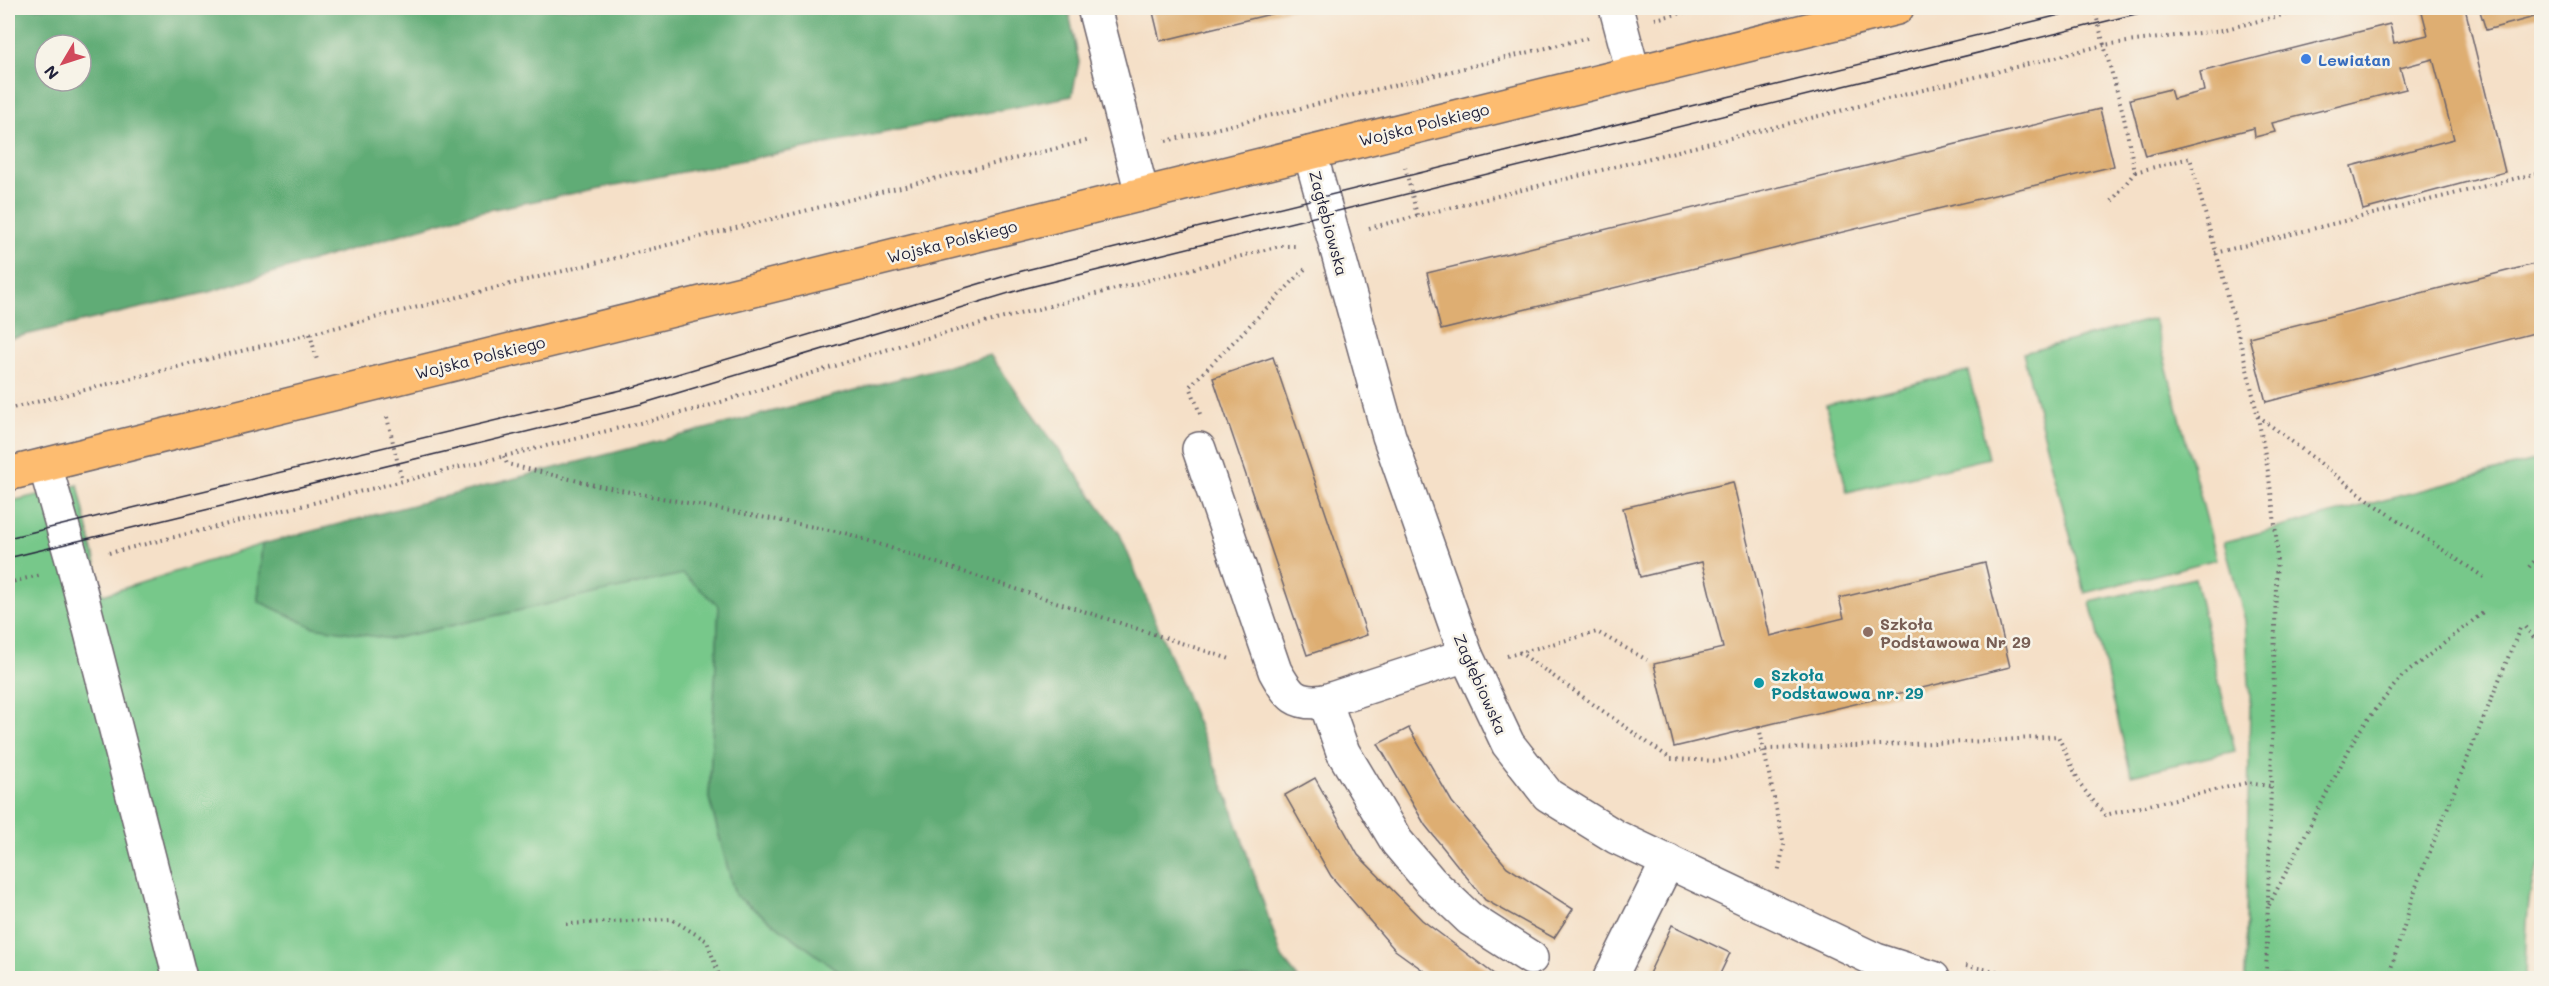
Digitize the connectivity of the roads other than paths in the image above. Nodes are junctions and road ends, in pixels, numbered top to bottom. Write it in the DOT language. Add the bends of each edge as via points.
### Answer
graph roads {
  1 [pos="1094,8"];
  2 [pos="1897,8"];
  3 [pos="1619,18"];
  4 [pos="1633,72"];
  5 [pos="1310,153"];
  6 [pos="1142,194"];
  7 [pos="1199,449"];
  8 [pos="45,465"];
  9 [pos="8,474"];
  10 [pos="1466,656"];
  11 [pos="1324,701"];
  12 [pos="1668,861"];
  13 [pos="1530,958"];
  14 [pos="1873,969"];
  15 [pos="1946,971"];
  16 [pos="180,978"];
  17 [pos="1610,978"];
  1 -- 6 [label="street"];
  2 -- 4 [label="main road, Wojska Polskiego"];
  3 -- 4 [label="street"];
  4 -- 5 [label="main road, Wojska Polskiego"];
  5 -- 6 [label="main road, Wojska Polskiego"];
  5 -- 10 [label="street, Zagłębiowska" via="1389,436"];
  6 -- 8 [label="main road, Wojska Polskiego"];
  7 -- 11 [label="street" via="1275,671 1286,692 1306,703"];
  8 -- 9 [label="main road, Wojska Polskiego"];
  8 -- 16 [label="street"];
  10 -- 11 [label="street"];
  10 -- 12 [label="street, Zagłębiowska" via="1508,744 1548,795 1616,837"];
  11 -- 13 [label="street" via="1343,752 1396,842 1470,919"];
  12 -- 14 [label="street, Zagłębiowska"];
  12 -- 17 [label="street"];
  14 -- 15 [label="street, Zagłębiowska"];
}
